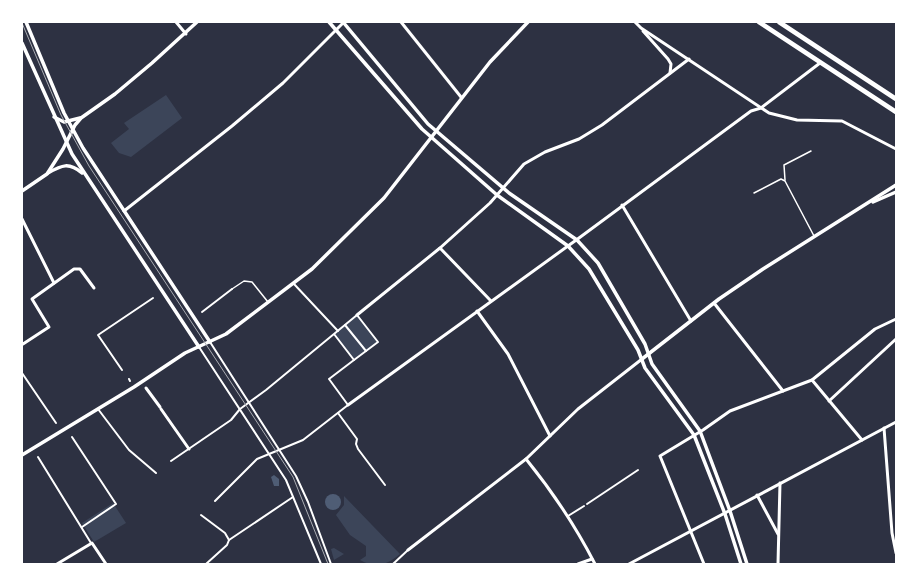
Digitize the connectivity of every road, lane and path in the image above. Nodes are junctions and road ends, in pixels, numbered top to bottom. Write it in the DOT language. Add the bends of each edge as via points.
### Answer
graph roads {
  1 [pos="26,22"];
  2 [pos="176,22"];
  3 [pos="197,22"];
  4 [pos="329,22"];
  5 [pos="343,22"];
  6 [pos="401,22"];
  7 [pos="528,22"];
  8 [pos="635,22"];
  9 [pos="759,22"];
  10 [pos="779,22"];
  11 [pos="641,28"];
  12 [pos="336,30"];
  13 [pos="186,34"];
  14 [pos="22,42"];
  15 [pos="689,59"];
  16 [pos="820,63"];
  17 [pos="670,73"];
  18 [pos="461,97"];
  19 [pos="896,99"];
  20 [pos="761,108"];
  21 [pos="896,112"];
  22 [pos="54,117"];
  23 [pos="82,118"];
  24 [pos="69,122"];
  25 [pos="73,129"];
  26 [pos="436,130"];
  27 [pos="431,136"];
  28 [pos="66,143"];
  29 [pos="896,149"];
  30 [pos="811,151"];
  31 [pos="47,174"];
  32 [pos="85,175"];
  33 [pos="786,181"];
  34 [pos="896,185"];
  35 [pos="503,188"];
  36 [pos="22,192"];
  37 [pos="896,192"];
  38 [pos="754,193"];
  39 [pos="497,195"];
  40 [pos="622,205"];
  41 [pos="865,206"];
  42 [pos="124,211"];
  43 [pos="22,219"];
  44 [pos="814,236"];
  45 [pos="577,240"];
  46 [pos="568,246"];
  47 [pos="440,248"];
  48 [pos="54,283"];
  49 [pos="294,284"];
  50 [pos="94,288"];
  51 [pos="232,289"];
  52 [pos="153,298"];
  53 [pos="491,301"];
  54 [pos="269,303"];
  55 [pos="714,303"];
  56 [pos="477,311"];
  57 [pos="202,312"];
  58 [pos="357,316"];
  59 [pos="896,319"];
  60 [pos="691,321"];
  61 [pos="345,325"];
  62 [pos="338,331"];
  63 [pos="334,334"];
  64 [pos="896,339"];
  65 [pos="210,342"];
  66 [pos="23,344"];
  67 [pos="200,347"];
  68 [pos="366,351"];
  69 [pos="648,354"];
  70 [pos="642,359"];
  71 [pos="354,360"];
  72 [pos="122,370"];
  73 [pos="22,373"];
  74 [pos="812,380"];
  75 [pos="146,388"];
  76 [pos="783,391"];
  77 [pos="829,401"];
  78 [pos="249,403"];
  79 [pos="348,405"];
  80 [pos="98,408"];
  81 [pos="240,409"];
  82 [pos="338,413"];
  83 [pos="896,422"];
  84 [pos="56,423"];
  85 [pos="884,428"];
  86 [pos="700,432"];
  87 [pos="694,435"];
  88 [pos="550,436"];
  89 [pos="72,437"];
  90 [pos="862,440"];
  91 [pos="189,449"];
  92 [pos="280,450"];
  93 [pos="269,454"];
  94 [pos="22,455"];
  95 [pos="38,457"];
  96 [pos="526,459"];
  97 [pos="171,461"];
  98 [pos="638,470"];
  99 [pos="156,473"];
  100 [pos="780,483"];
  101 [pos="385,485"];
  102 [pos="757,495"];
  103 [pos="293,497"];
  104 [pos="214,502"];
  105 [pos="587,504"];
  106 [pos="584,506"];
  107 [pos="730,511"];
  108 [pos="725,514"];
  109 [pos="201,515"];
  110 [pos="567,517"];
  111 [pos="82,527"];
  112 [pos="691,531"];
  113 [pos="778,534"];
  114 [pos="229,540"];
  115 [pos="92,543"];
  116 [pos="408,550"];
  117 [pos="896,553"];
  118 [pos="592,559"];
  119 [pos="57,564"];
  120 [pos="106,564"];
  121 [pos="206,564"];
  122 [pos="321,564"];
  123 [pos="331,564"];
  124 [pos="393,564"];
  125 [pos="578,564"];
  126 [pos="595,564"];
  127 [pos="630,564"];
  128 [pos="704,564"];
  129 [pos="741,564"];
  130 [pos="747,564"];
  131 [pos="778,564"];
  1 -- 24 [label="street"];
  2 -- 13 [label="street"];
  3 -- 13 [label="street"];
  4 -- 12 [label="street"];
  5 -- 12 [label="street"];
  5 -- 26 [label="street" via="428,124"];
  6 -- 18 [label="street"];
  7 -- 18 [label="street"];
  8 -- 11 [label="street"];
  9 -- 16 [label="main road"];
  10 -- 19 [label="main road"];
  11 -- 15 [label="street"];
  11 -- 17 [label="street" via="668,59 671,64"];
  12 -- 27 [label="street" via="422,129"];
  12 -- 42 [label="street" via="283,83 244,117"];
  13 -- 23 [label="street" via="115,94"];
  14 -- 22 [label="street"];
  15 -- 17 [label="street"];
  15 -- 20 [label="street"];
  16 -- 20 [label="street"];
  16 -- 21 [label="main road"];
  17 -- 35 [label="street" via="602,125 579,139 545,152 524,164"];
  18 -- 26 [label="street"];
  20 -- 29 [label="street" via="797,120 842,121"];
  20 -- 40 [label="street" via="751,111"];
  22 -- 24 [label="street" via="62,122"];
  22 -- 28 [label="street"];
  23 -- 24 [label="street"];
  23 -- 25 [label="street"];
  24 -- 25 [label="street"];
  25 -- 28 [label="street"];
  25 -- 42 [label="street"];
  26 -- 27 [label="street"];
  26 -- 35 [label="street"];
  27 -- 39 [label="street"];
  27 -- 49 [label="street" via="384,198"];
  28 -- 31 [label="street"];
  28 -- 32 [label="street"];
  30 -- 33 [label="lane" via="784,165"];
  31 -- 32 [label="street" via="61,166 70,166"];
  31 -- 36 [label="street"];
  32 -- 67 [label="street"];
  33 -- 38 [label="lane" via="781,179"];
  33 -- 44 [label="lane"];
  34 -- 41 [label="street"];
  35 -- 39 [label="street"];
  35 -- 45 [label="street"];
  37 -- 41 [label="street"];
  39 -- 46 [label="street"];
  39 -- 47 [label="street"];
  40 -- 45 [label="street"];
  40 -- 60 [label="street"];
  41 -- 44 [label="street"];
  42 -- 65 [label="street"];
  43 -- 48 [label="street"];
  44 -- 55 [label="street"];
  45 -- 46 [label="street"];
  45 -- 69 [label="street" via="598,263 645,344"];
  46 -- 53 [label="street"];
  46 -- 70 [label="street" via="589,269"];
  47 -- 53 [label="street"];
  47 -- 58 [label="street"];
  48 -- 50 [label="street" via="74,269 80,269"];
  48 -- 66 [label="street" via="32,299 49,327"];
  49 -- 54 [label="street"];
  49 -- 62 [label="street"];
  51 -- 54 [label="lane" via="244,280 252,282"];
  51 -- 57 [label="street"];
  52 -- 72 [label="street" via="98,335"];
  53 -- 56 [label="street"];
  54 -- 65 [label="street" via="226,334"];
  55 -- 60 [label="street"];
  55 -- 76 [label="street"];
  56 -- 79 [label="street"];
  56 -- 88 [label="street" via="508,354"];
  58 -- 61 [label="street"];
  58 -- 68 [label="street" via="378,342"];
  59 -- 74 [label="street" via="875,329"];
  60 -- 69 [label="street"];
  61 -- 62 [label="street"];
  61 -- 68 [label="street"];
  62 -- 63 [label="street"];
  63 -- 71 [label="street"];
  63 -- 78 [label="street"];
  64 -- 77 [label="street"];
  65 -- 67 [label="street"];
  65 -- 78 [label="street"];
  67 -- 80 [label="street" via="185,353"];
  67 -- 81 [label="street"];
  68 -- 71 [label="street"];
  69 -- 70 [label="street"];
  69 -- 86 [label="street" via="652,364"];
  70 -- 87 [label="street" via="645,368"];
  70 -- 88 [label="street"];
  71 -- 79 [label="street" via="329,379"];
  73 -- 84 [label="street"];
  74 -- 76 [label="street"];
  74 -- 77 [label="street"];
  75 -- 91 [label="street"];
  76 -- 86 [label="street" via="730,411"];
  77 -- 90 [label="street"];
  78 -- 81 [label="street"];
  78 -- 92 [label="street"];
  79 -- 82 [label="street"];
  80 -- 94 [label="street"];
  80 -- 99 [label="street" via="129,450"];
  81 -- 91 [label="street" via="231,420"];
  81 -- 93 [label="street"];
  82 -- 92 [label="street" via="303,440"];
  82 -- 101 [label="street" via="357,439 358,449"];
  83 -- 85 [label="street"];
  85 -- 90 [label="street"];
  85 -- 117 [label="street" via="892,533"];
  86 -- 87 [label="street"];
  86 -- 107 [label="street"];
  87 -- 108 [label="street"];
  87 -- 112 [label="street" via="660,456"];
  88 -- 96 [label="street"];
  89 -- 111 [label="street" via="116,504"];
  90 -- 100 [label="street"];
  91 -- 97 [label="street"];
  92 -- 93 [label="street"];
  92 -- 123 [label="street" via="308,502"];
  93 -- 103 [label="street" via="286,480"];
  93 -- 104 [label="street" via="257,459"];
  95 -- 111 [label="street"];
  96 -- 110 [label="street"];
  96 -- 116 [label="street"];
  98 -- 105 [label="street"];
  100 -- 102 [label="street"];
  100 -- 113 [label="street"];
  102 -- 107 [label="street"];
  102 -- 113 [label="street"];
  103 -- 114 [label="street"];
  103 -- 122 [label="street"];
  106 -- 110 [label="street"];
  107 -- 108 [label="street"];
  107 -- 130 [label="street"];
  108 -- 112 [label="street"];
  108 -- 129 [label="street"];
  109 -- 114 [label="street" via="225,533"];
  110 -- 118 [label="street"];
  111 -- 115 [label="street"];
  112 -- 127 [label="street"];
  112 -- 128 [label="street"];
  113 -- 131 [label="street"];
  114 -- 121 [label="street"];
  115 -- 119 [label="street"];
  115 -- 120 [label="street"];
  116 -- 124 [label="street"];
  118 -- 125 [label="street"];
  118 -- 126 [label="street"];
}
